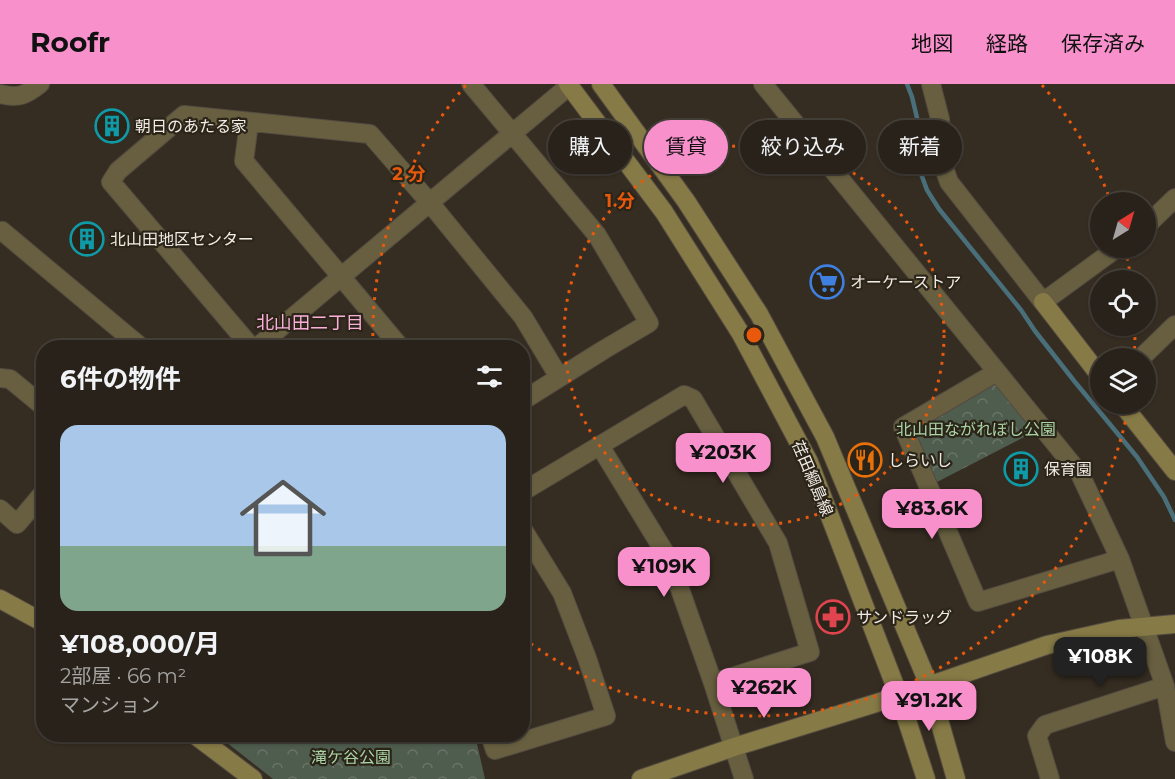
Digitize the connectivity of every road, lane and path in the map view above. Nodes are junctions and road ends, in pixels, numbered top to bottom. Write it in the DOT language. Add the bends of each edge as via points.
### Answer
graph roads {
  1 [pos="40,84"];
  2 [pos="471,84"];
  3 [pos="601,84"];
  4 [pos="762,84"];
  5 [pos="931,84"];
  6 [pos="568,85"];
  7 [pos="0,94"];
  8 [pos="249,123"];
  9 [pos="513,133"];
  10 [pos="1175,198"];
  11 [pos="430,203"];
  12 [pos="1156,216"];
  13 [pos="0,232"];
  14 [pos="1103,258"];
  15 [pos="342,276"];
  16 [pos="1043,302"];
  17 [pos="1175,325"];
  18 [pos="132,340"];
  19 [pos="247,340"];
  20 [pos="264,340"];
  21 [pos="394,340"];
  22 [pos="1151,348"];
  23 [pos="1090,363"];
  24 [pos="997,372"];
  25 [pos="560,377"];
  26 [pos="0,378"];
  27 [pos="530,395"];
  28 [pos="36,400"];
  29 [pos="1130,414"];
  30 [pos="600,446"];
  31 [pos="1175,471"];
  32 [pos="530,487"];
  33 [pos="36,501"];
  34 [pos="0,509"];
  35 [pos="530,541"];
  36 [pos="1120,559"];
  37 [pos="0,599"];
  38 [pos="36,619"];
  39 [pos="1175,624"];
  40 [pos="1144,627"];
  41 [pos="713,683"];
  42 [pos="929,685"];
  43 [pos="1164,686"];
  44 [pos="899,696"];
  45 [pos="530,739"];
  46 [pos="204,742"];
  47 [pos="492,742"];
  48 [pos="521,742"];
  49 [pos="1175,742"];
  50 [pos="734,747"];
  51 [pos="253,779"];
  52 [pos="640,779"];
  53 [pos="744,779"];
  54 [pos="926,779"];
  55 [pos="956,779"];
  56 [pos="1050,779"];
  1 -- 7 [label="street" via="12,98"];
  2 -- 9 [label="street"];
  3 -- 42 [label="main road, 荏田綱島線" via="686,201 759,314 825,437"];
  4 -- 24 [label="street"];
  5 -- 16 [label="street" via="940,119 942,162 949,182"];
  6 -- 9 [label="street"];
  6 -- 44 [label="main road, 荏田綱島線" via="664,212 741,334 809,462"];
  8 -- 11 [label="street" via="370,134"];
  8 -- 15 [label="street" via="244,161"];
  8 -- 19 [label="street" via="184,115 118,171 111,182"];
  9 -- 11 [label="street"];
  9 -- 25 [label="street" via="597,235 649,323"];
  10 -- 12 [label="street"];
  11 -- 15 [label="street"];
  11 -- 25 [label="street" via="523,317"];
  13 -- 18 [label="street"];
  14 -- 16 [label="street"];
  15 -- 20 [label="street"];
  15 -- 21 [label="street"];
  16 -- 23 [label="main road"];
  17 -- 22 [label="street"];
  24 -- 36 [label="street" via="1080,474"];
  24 -- 36 [label="street" via="903,427 978,602"];
  25 -- 27 [label="street"];
  26 -- 28 [label="street" via="10,379"];
  29 -- 31 [label="main road"];
  30 -- 32 [label="street"];
  30 -- 41 [label="street" via="670,561"];
  30 -- 41 [label="street" via="684,395 693,399 778,543 810,652"];
  33 -- 34 [label="street" via="17,524"];
  35 -- 45 [label="street" via="562,593 606,716"];
  36 -- 40 [label="street"];
  37 -- 38 [label="main road"];
  39 -- 40 [label="main road"];
  40 -- 42 [label="main road" via="1047,645"];
  40 -- 43 [label="street"];
  41 -- 50 [label="street"];
  42 -- 44 [label="main road"];
  42 -- 55 [label="main road, 荏田綱島線"];
  43 -- 49 [label="street"];
  43 -- 56 [label="street" via="1045,725 1037,736"];
  44 -- 50 [label="main road"];
  44 -- 54 [label="main road, 荏田綱島線"];
  46 -- 51 [label="main road"];
  47 -- 48 [label="street" via="495,750"];
  50 -- 52 [label="main road"];
  50 -- 53 [label="street"];
}
